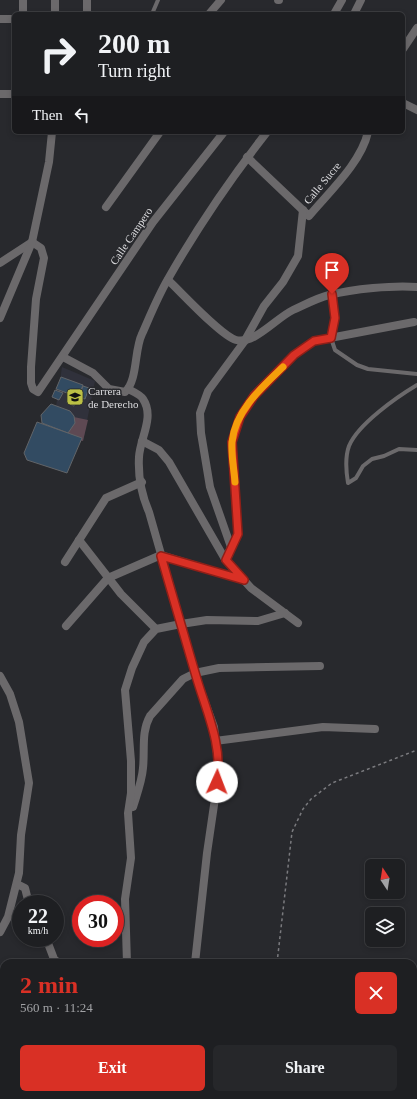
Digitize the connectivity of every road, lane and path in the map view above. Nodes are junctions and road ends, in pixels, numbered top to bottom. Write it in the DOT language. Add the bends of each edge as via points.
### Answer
graph roads {
  1 [pos="23,0"];
  2 [pos="55,0"];
  3 [pos="87,0"];
  4 [pos="158,0"];
  5 [pos="221,0"];
  6 [pos="342,0"];
  7 [pos="361,0"];
  8 [pos="23,12"];
  9 [pos="55,12"];
  10 [pos="87,12"];
  11 [pos="153,12"];
  12 [pos="211,12"];
  13 [pos="335,12"];
  14 [pos="355,12"];
  15 [pos="0,19"];
  16 [pos="12,19"];
  17 [pos="417,28"];
  18 [pos="405,46"];
  19 [pos="0,94"];
  20 [pos="12,94"];
  21 [pos="405,105"];
  22 [pos="417,110"];
  23 [pos="52,134"];
  24 [pos="159,134"];
  25 [pos="222,134"];
  26 [pos="265,134"];
  27 [pos="368,134"];
  28 [pos="247,158"];
  29 [pos="106,207"];
  30 [pos="303,210"];
  31 [pos="32,242"];
  32 [pos="0,263"];
  33 [pos="168,280"];
  34 [pos="417,287"];
  35 [pos="332,294"];
  36 [pos="1,313"];
  37 [pos="414,322"];
  38 [pos="331,338"];
  39 [pos="244,342"];
  40 [pos="63,357"];
  41 [pos="417,374"];
  42 [pos="417,385"];
  43 [pos="128,389"];
  44 [pos="142,441"];
  45 [pos="417,450"];
  46 [pos="142,482"];
  47 [pos="79,540"];
  48 [pos="231,547"];
  49 [pos="161,556"];
  50 [pos="226,560"];
  51 [pos="66,562"];
  52 [pos="108,578"];
  53 [pos="244,580"];
  54 [pos="285,613"];
  55 [pos="298,623"];
  56 [pos="181,624"];
  57 [pos="66,626"];
  58 [pos="156,629"];
  59 [pos="320,666"];
  60 [pos="195,673"];
  61 [pos="0,676"];
  62 [pos="375,729"];
  63 [pos="216,741"];
  64 [pos="417,750"];
  65 [pos="129,817"];
  66 [pos="17,884"];
  67 [pos="27,895"];
  68 [pos="0,932"];
  69 [pos="49,947"];
  70 [pos="54,959"];
  71 [pos="127,959"];
  72 [pos="195,959"];
  73 [pos="277,959"];
  1 -- 8 [label="street"];
  2 -- 9 [label="street"];
  3 -- 10 [label="street"];
  4 -- 11 [label="lane"];
  5 -- 12 [label="street"];
  6 -- 13 [label="street"];
  7 -- 14 [label="street"];
  15 -- 16 [label="street"];
  17 -- 18 [label="street"];
  19 -- 20 [label="street"];
  21 -- 22 [label="street"];
  23 -- 31 [label="street" via="49,162"];
  24 -- 29 [label="street"];
  25 -- 40 [label="street, Calle Campero" via="153,222"];
  26 -- 28 [label="street"];
  27 -- 30 [label="street, Calle Sucre" via="356,160 309,216"];
  28 -- 30 [label="street, Calle Sucre"];
  28 -- 33 [label="street" via="203,222"];
  30 -- 39 [label="street" via="298,256 264,306"];
  31 -- 32 [label="street"];
  31 -- 36 [label="street"];
  31 -- 40 [label="street, Calle Campero" via="41,248 44,258 36,299 30,384 33,389 38,392"];
  33 -- 39 [label="street" via="223,333 234,340"];
  33 -- 43 [label="street" via="139,338 133,376"];
  34 -- 35 [label="street" via="399,285"];
  35 -- 38 [label="lane" via="335,318"];
  35 -- 39 [label="street" via="293,310"];
  37 -- 38 [label="street"];
  38 -- 41 [label="lane" via="335,350 357,365 368,369"];
  38 -- 48 [label="street" via="314,341 294,355 254,396 240,417 232,442 238,534"];
  39 -- 48 [label="street" via="208,391 200,413 210,487"];
  40 -- 43 [label="street" via="93,373 109,389 125,392"];
  42 -- 45 [label="lane" via="356,433 348,447 348,483 356,478 363,466 372,459 400,449"];
  43 -- 44 [label="street" via="143,398 147,409 148,419"];
  44 -- 46 [label="street" via="139,458"];
  44 -- 50 [label="street" via="159,450 169,462"];
  46 -- 47 [label="street" via="106,498"];
  46 -- 49 [label="street" via="143,497"];
  47 -- 51 [label="street"];
  47 -- 52 [label="street"];
  48 -- 50 [label="street"];
  49 -- 52 [label="street"];
  49 -- 53 [label="street"];
  49 -- 56 [label="street"];
  50 -- 53 [label="street"];
  52 -- 57 [label="street"];
  52 -- 58 [label="street"];
  53 -- 54 [label="street"];
  54 -- 55 [label="street"];
  54 -- 56 [label="street" via="258,621 207,620"];
  56 -- 58 [label="street"];
  56 -- 60 [label="street"];
  58 -- 65 [label="street" via="144,642 125,690 131,761"];
  59 -- 60 [label="street" via="219,668"];
  60 -- 63 [label="street" via="214,727"];
  60 -- 65 [label="street" via="183,680 146,722 144,768"];
  61 -- 66 [label="street" via="10,694 19,722 29,783"];
  62 -- 63 [label="street" via="323,727"];
  63 -- 72 [label="street" via="219,771"];
  64 -- 73 [label="path" via="332,783 303,809 292,832"];
  65 -- 71 [label="street" via="131,858 124,899"];
  66 -- 67 [label="street" via="25,888"];
  66 -- 68 [label="street" via="8,917"];
  69 -- 70 [label="street"];
}
